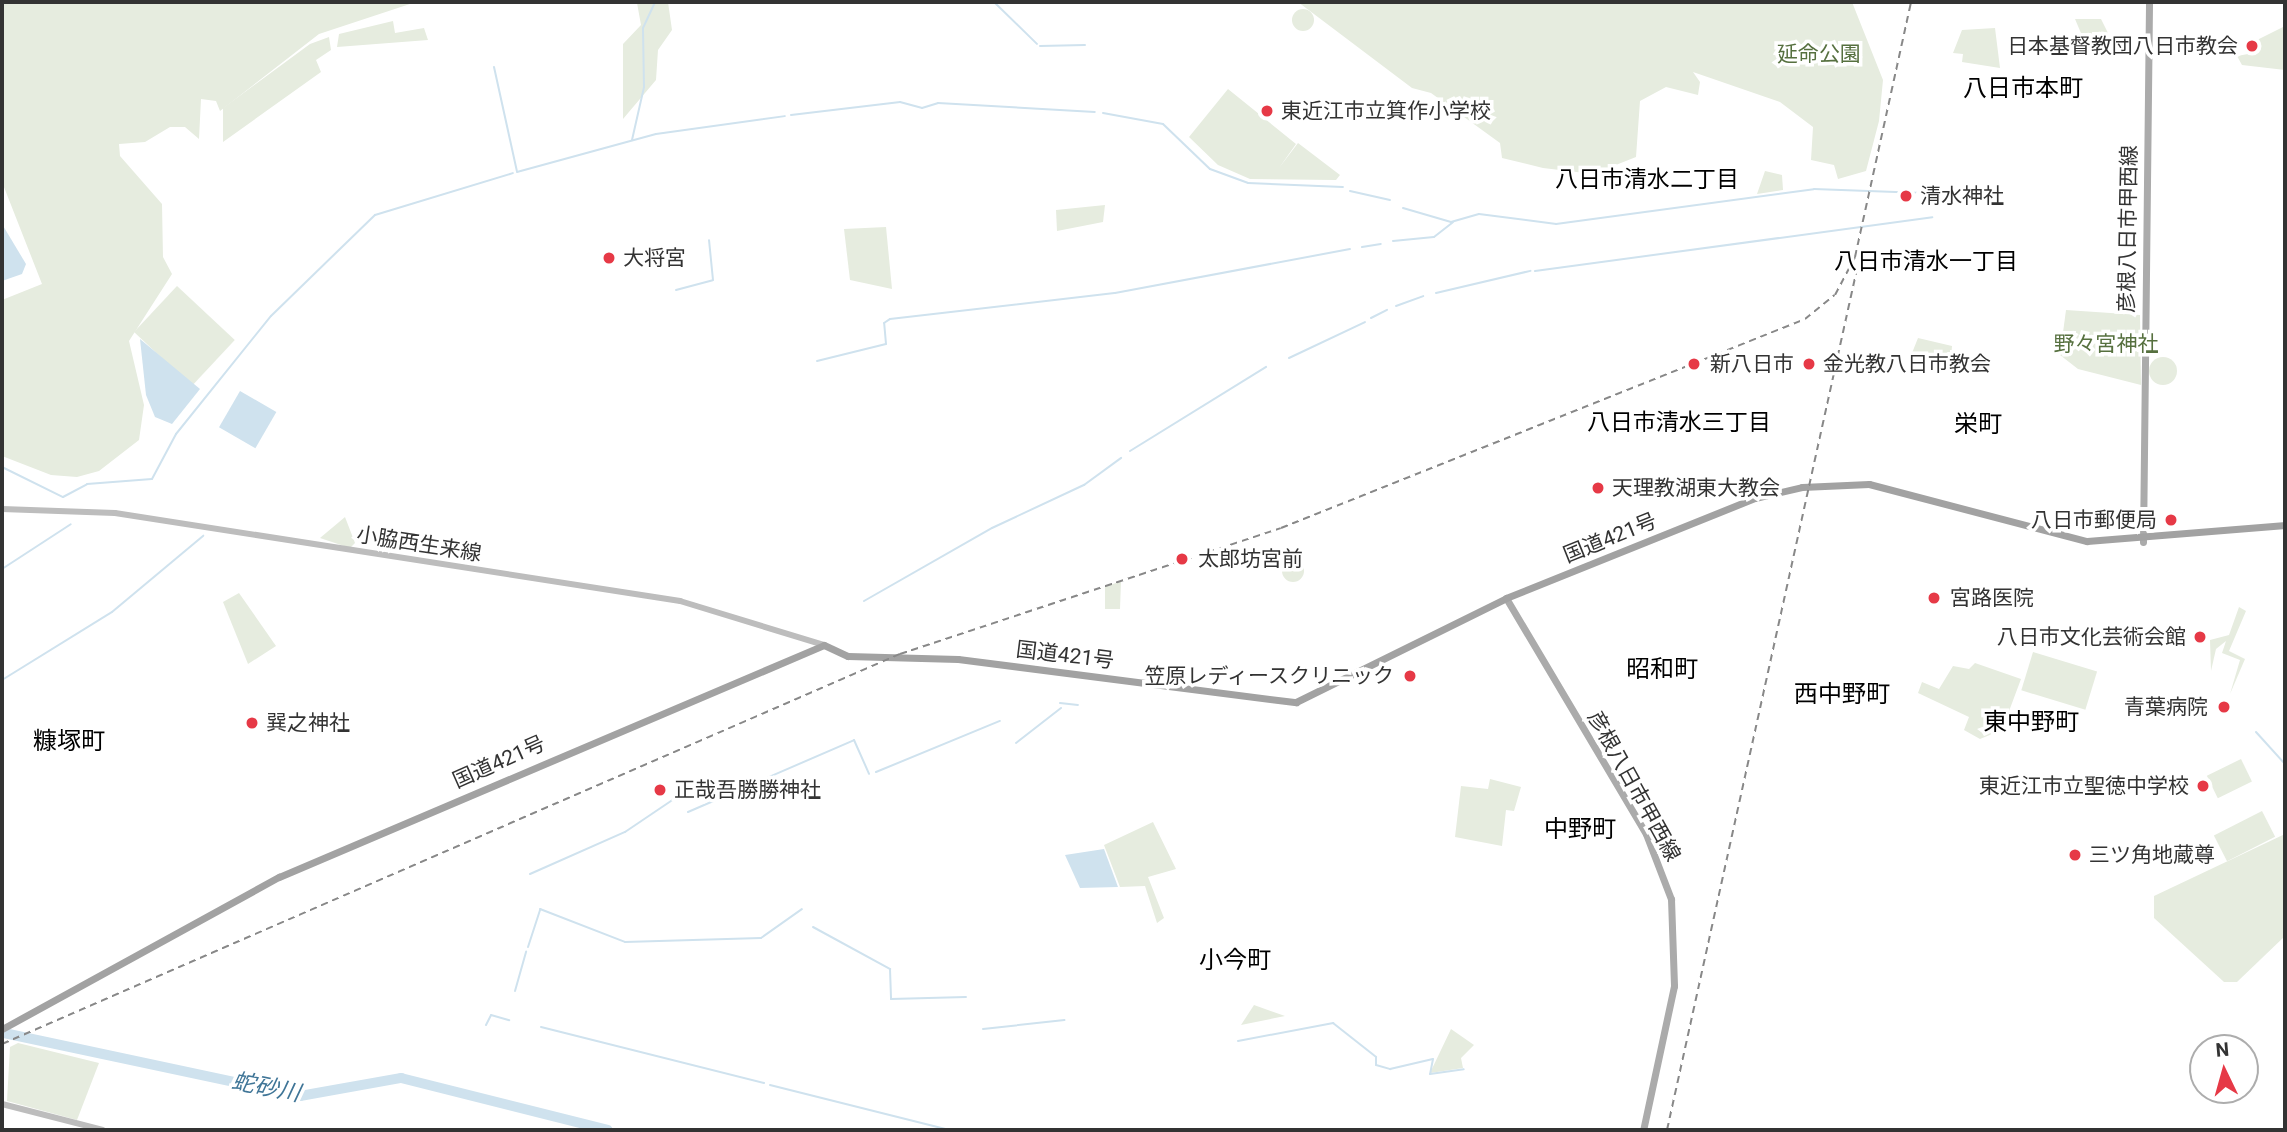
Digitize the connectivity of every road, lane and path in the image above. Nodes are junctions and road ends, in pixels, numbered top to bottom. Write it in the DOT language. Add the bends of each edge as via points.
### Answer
graph roads {
  1 [pos="2149,2"];
  2 [pos="2,509"];
  3 [pos="2285,526"];
  4 [pos="2143,542"];
  5 [pos="1506,598"];
  6 [pos="824,645"];
  7 [pos="1610,774"];
  8 [pos="1604,781"];
  9 [pos="1634,795"];
  10 [pos="1628,803"];
  11 [pos="2,1029"];
  12 [pos="2,1104"];
  13 [pos="103,1130"];
  14 [pos="1643,1130"];
  1 -- 4 [label="main road, 彦根八日市甲西線"];
  2 -- 6 [label="main road, 小脇西生来線" via="115,513 680,601"];
  3 -- 4 [label="highway, 国道421号"];
  4 -- 5 [label="highway, 国道421号" via="2065,538 1869,484 1813,485 1755,498"];
  5 -- 6 [label="highway, 国道421号" via="1296,702 958,659 848,656"];
  5 -- 7 [label="main road, 彦根八日市甲西線"];
  6 -- 11 [label="highway, 国道421号" via="279,877"];
  7 -- 8 [label="main road"];
  7 -- 10 [label="main road, 彦根八日市甲西線"];
  9 -- 10 [label="main road"];
  10 -- 14 [label="main road, 彦根八日市甲西線" via="1661,867 1677,946"];
  12 -- 13 [label="main road"];
}
